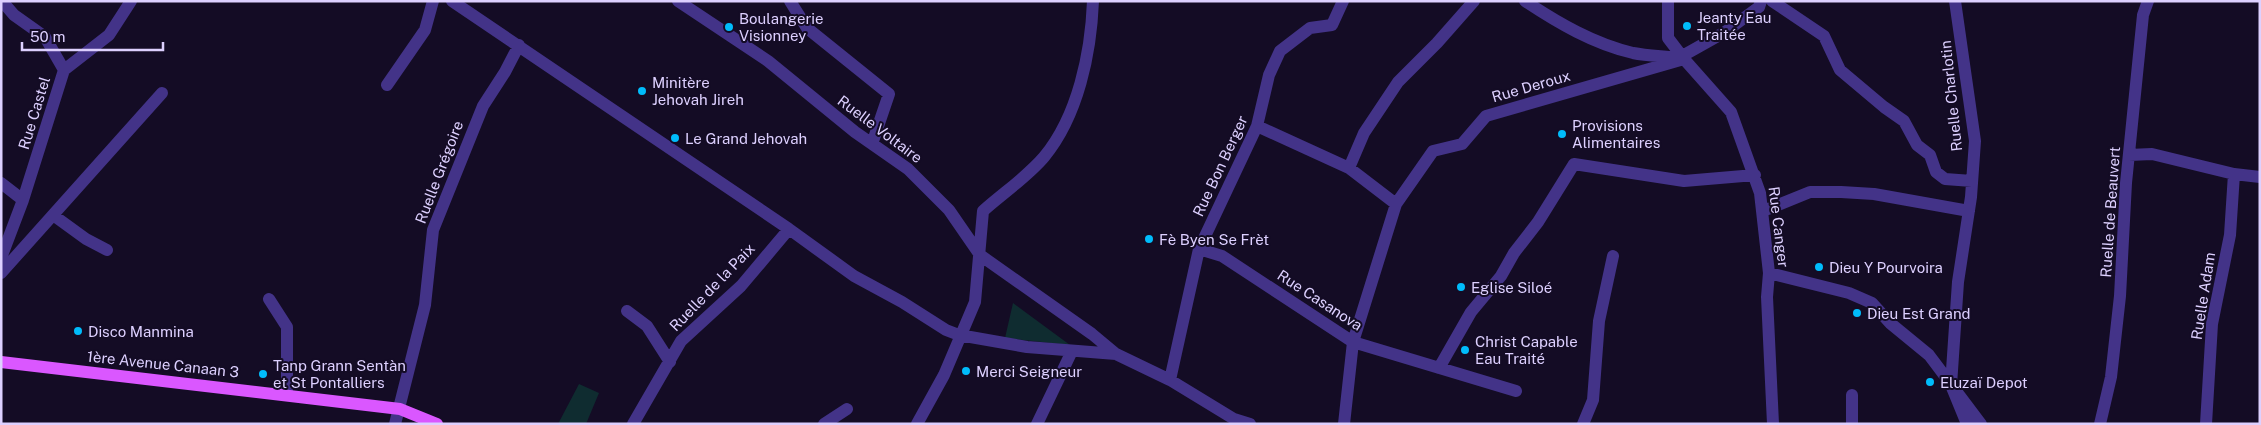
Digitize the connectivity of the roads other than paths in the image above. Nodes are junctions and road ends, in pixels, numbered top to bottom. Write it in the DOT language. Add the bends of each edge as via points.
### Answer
graph roads {
  1 [pos="2,1"];
  2 [pos="131,1"];
  3 [pos="433,1"];
  4 [pos="452,1"];
  5 [pos="678,1"];
  6 [pos="790,1"];
  7 [pos="1092,1"];
  8 [pos="1343,1"];
  9 [pos="1474,1"];
  10 [pos="1525,1"];
  11 [pos="1668,1"];
  12 [pos="1761,1"];
  13 [pos="1772,1"];
  14 [pos="1955,1"];
  15 [pos="2148,1"];
  16 [pos="519,45"];
  17 [pos="1684,59"];
  18 [pos="64,70"];
  19 [pos="387,85"];
  20 [pos="162,93"];
  21 [pos="1258,126"];
  22 [pos="872,144"];
  23 [pos="2129,155"];
  24 [pos="1349,168"];
  25 [pos="2234,174"];
  26 [pos="1755,175"];
  27 [pos="2260,177"];
  28 [pos="1972,181"];
  29 [pos="1,183"];
  30 [pos="23,200"];
  31 [pos="1396,204"];
  32 [pos="1763,211"];
  33 [pos="1969,211"];
  34 [pos="53,215"];
  35 [pos="788,228"];
  36 [pos="1199,249"];
  37 [pos="107,250"];
  38 [pos="980,256"];
  39 [pos="1612,256"];
  40 [pos="1,258"];
  41 [pos="1,273"];
  42 [pos="1769,273"];
  43 [pos="269,299"];
  44 [pos="627,311"];
  45 [pos="960,336"];
  46 [pos="1353,342"];
  47 [pos="1072,351"];
  48 [pos="1116,354"];
  49 [pos="1,362"];
  50 [pos="670,362"];
  51 [pos="1439,368"];
  52 [pos="1170,380"];
  53 [pos="1952,385"];
  54 [pos="1516,391"];
  55 [pos="287,395"];
  56 [pos="1852,395"];
  57 [pos="400,408"];
  58 [pos="847,409"];
  59 [pos="1246,423"];
  60 [pos="395,424"];
  61 [pos="437,424"];
  62 [pos="633,424"];
  63 [pos="824,424"];
  64 [pos="918,424"];
  65 [pos="1037,424"];
  66 [pos="1344,424"];
  67 [pos="1583,424"];
  68 [pos="1773,424"];
  69 [pos="1852,424"];
  70 [pos="1967,424"];
  71 [pos="1981,424"];
  72 [pos="2100,424"];
  73 [pos="2206,424"];
  1 -- 18 [label="street" via="14,15 45,37"];
  2 -- 18 [label="street, Rue Castel" via="109,35"];
  3 -- 19 [label="street" via="425,30"];
  4 -- 16 [label="street"];
  5 -- 22 [label="street, Ruelle Voltaire" via="768,61"];
  6 -- 22 [label="street" via="807,28 889,94"];
  7 -- 38 [label="street" via="1092,31 1080,81 1065,123 1045,156 983,211"];
  8 -- 21 [label="street, Rue Bon Berger" via="1332,25 1310,28 1280,51 1269,75"];
  9 -- 24 [label="street" via="1398,82 1364,133"];
  10 -- 17 [label="street" via="1548,17 1610,46 1635,53"];
  11 -- 17 [label="street, Rue Canger" via="1668,38"];
  12 -- 17 [label="street" via="1759,8 1725,32 1684,54"];
  13 -- 28 [label="street" via="1824,36 1840,70 1904,121 1917,145 1930,155 1936,172 1945,179"];
  14 -- 28 [label="street, Ruelle Charlotin" via="1975,141"];
  15 -- 23 [label="street, Ruelle de Beauvert" via="2143,15"];
  16 -- 35 [label="street"];
  16 -- 57 [label="street, Ruelle Grégoire" via="483,106 433,230 425,305"];
  17 -- 26 [label="street, Rue Canger" via="1732,112"];
  17 -- 31 [label="street, Rue Deroux" via="1486,116 1462,144 1433,151"];
  18 -- 30 [label="street, Rue Castel"];
  20 -- 34 [label="street"];
  21 -- 24 [label="street"];
  21 -- 36 [label="street, Rue Bon Berger"];
  22 -- 38 [label="street, Ruelle Voltaire" via="908,169 942,203"];
  23 -- 25 [label="street" via="2152,154"];
  23 -- 72 [label="street, Ruelle de Beauvert" via="2120,296 2111,378"];
  24 -- 31 [label="street"];
  25 -- 27 [label="street"];
  25 -- 73 [label="street, Ruelle Adam" via="2230,235 2212,324"];
  26 -- 32 [label="street, Rue Canger"];
  26 -- 51 [label="street" via="1684,180 1574,164 1501,276 1470,312"];
  28 -- 33 [label="street, Ruelle Charlotin"];
  29 -- 30 [label="street"];
  30 -- 40 [label="street, Rue Castel"];
  31 -- 46 [label="street, Rue Deroux"];
  32 -- 33 [label="street" via="1810,192 1841,192 1874,194"];
  32 -- 42 [label="street, Rue Canger"];
  33 -- 53 [label="street, Ruelle Charlotin" via="1958,282"];
  34 -- 37 [label="street"];
  34 -- 41 [label="street"];
  35 -- 45 [label="street" via="854,276"];
  35 -- 50 [label="street, Ruelle de la Paix" via="741,286 681,341"];
  36 -- 46 [label="street, Rue Casanova" via="1222,256"];
  36 -- 52 [label="street, Rue Bon Berger"];
  38 -- 45 [label="street" via="975,302"];
  38 -- 48 [label="street, Ruelle Voltaire"];
  39 -- 67 [label="street" via="1599,321 1593,400"];
  42 -- 53 [label="street" via="1849,293 1872,303 1890,323 1929,355"];
  42 -- 68 [label="street, Rue Canger" via="1767,297"];
  43 -- 55 [label="street" via="287,327"];
  44 -- 50 [label="street" via="646,326"];
  45 -- 47 [label="street"];
  45 -- 64 [label="street"];
  46 -- 51 [label="street, Rue Casanova"];
  46 -- 66 [label="street, Rue Deroux"];
  47 -- 48 [label="street"];
  47 -- 65 [label="street"];
  48 -- 52 [label="street"];
  49 -- 55 [label="main road, 1ère Avenue Canaan 3"];
  50 -- 62 [label="street, Ruelle de la Paix"];
  51 -- 54 [label="street, Rue Casanova"];
  52 -- 59 [label="street"];
  53 -- 70 [label="street, Ruelle Charlotin"];
  53 -- 71 [label="street"];
  55 -- 57 [label="main road, 1ère Avenue Canaan 3"];
  56 -- 69 [label="street"];
  57 -- 60 [label="street, Ruelle Grégoire"];
  57 -- 61 [label="main road, 1ère Avenue Canaan 3"];
  58 -- 63 [label="street"];
}
